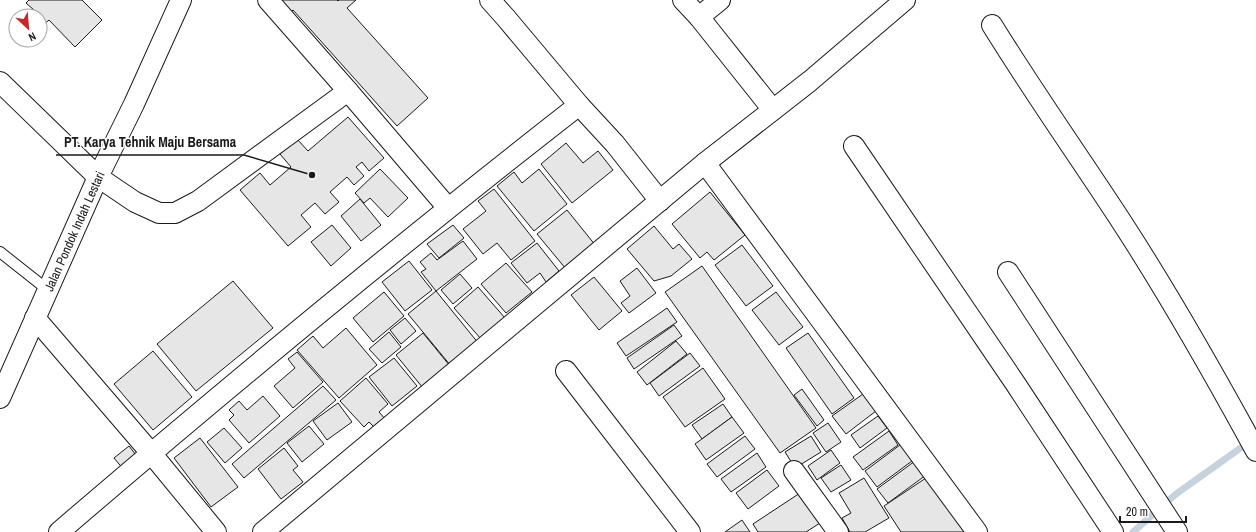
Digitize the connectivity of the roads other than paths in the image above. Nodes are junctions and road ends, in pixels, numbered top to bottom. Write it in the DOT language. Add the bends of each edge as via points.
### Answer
graph roads {
  1 [pos="181,0"];
  2 [pos="268,0"];
  3 [pos="490,0"];
  4 [pos="683,0"];
  5 [pos="720,0"];
  6 [pos="905,0"];
  7 [pos="699,17"];
  8 [pos="992,26"];
  9 [pos="0,82"];
  10 [pos="348,91"];
  11 [pos="579,105"];
  12 [pos="773,110"];
  13 [pos="854,146"];
  14 [pos="705,163"];
  15 [pos="98,177"];
  16 [pos="660,201"];
  17 [pos="448,208"];
  18 [pos="0,252"];
  19 [pos="1008,272"];
  20 [pos="48,290"];
  21 [pos="35,318"];
  22 [pos="566,371"];
  23 [pos="0,398"];
  24 [pos="1256,451"];
  25 [pos="151,453"];
  26 [pos="794,471"];
  27 [pos="1111,528"];
  28 [pos="59,532"];
  29 [pos="216,532"];
  30 [pos="263,532"];
  31 [pos="690,532"];
  32 [pos="838,532"];
  33 [pos="976,532"];
  34 [pos="1178,532"];
  1 -- 15 [label="street, Jalan Pondok Indah Lestari"];
  2 -- 10 [label="street"];
  3 -- 11 [label="street"];
  4 -- 7 [label="street"];
  5 -- 7 [label="street"];
  6 -- 12 [label="street"];
  7 -- 12 [label="street"];
  8 -- 24 [label="street" via="1032,90 1124,225 1206,361"];
  9 -- 15 [label="street"];
  10 -- 15 [label="street" via="198,201 175,213 159,213 135,202"];
  10 -- 17 [label="street"];
  11 -- 16 [label="street" via="615,144"];
  11 -- 17 [label="street"];
  12 -- 14 [label="street"];
  13 -- 27 [label="street"];
  14 -- 16 [label="street"];
  14 -- 33 [label="street"];
  15 -- 20 [label="street, Jalan Pondok Indah Lestari"];
  16 -- 30 [label="street"];
  17 -- 25 [label="street"];
  18 -- 20 [label="lane"];
  19 -- 34 [label="street"];
  20 -- 21 [label="street, Jalan Pondok Indah Lestari"];
  21 -- 23 [label="street, Jalan Pondok Indah Lestari"];
  21 -- 25 [label="street"];
  22 -- 31 [label="street"];
  25 -- 28 [label="street"];
  25 -- 29 [label="street"];
  26 -- 32 [label="street"];
}
